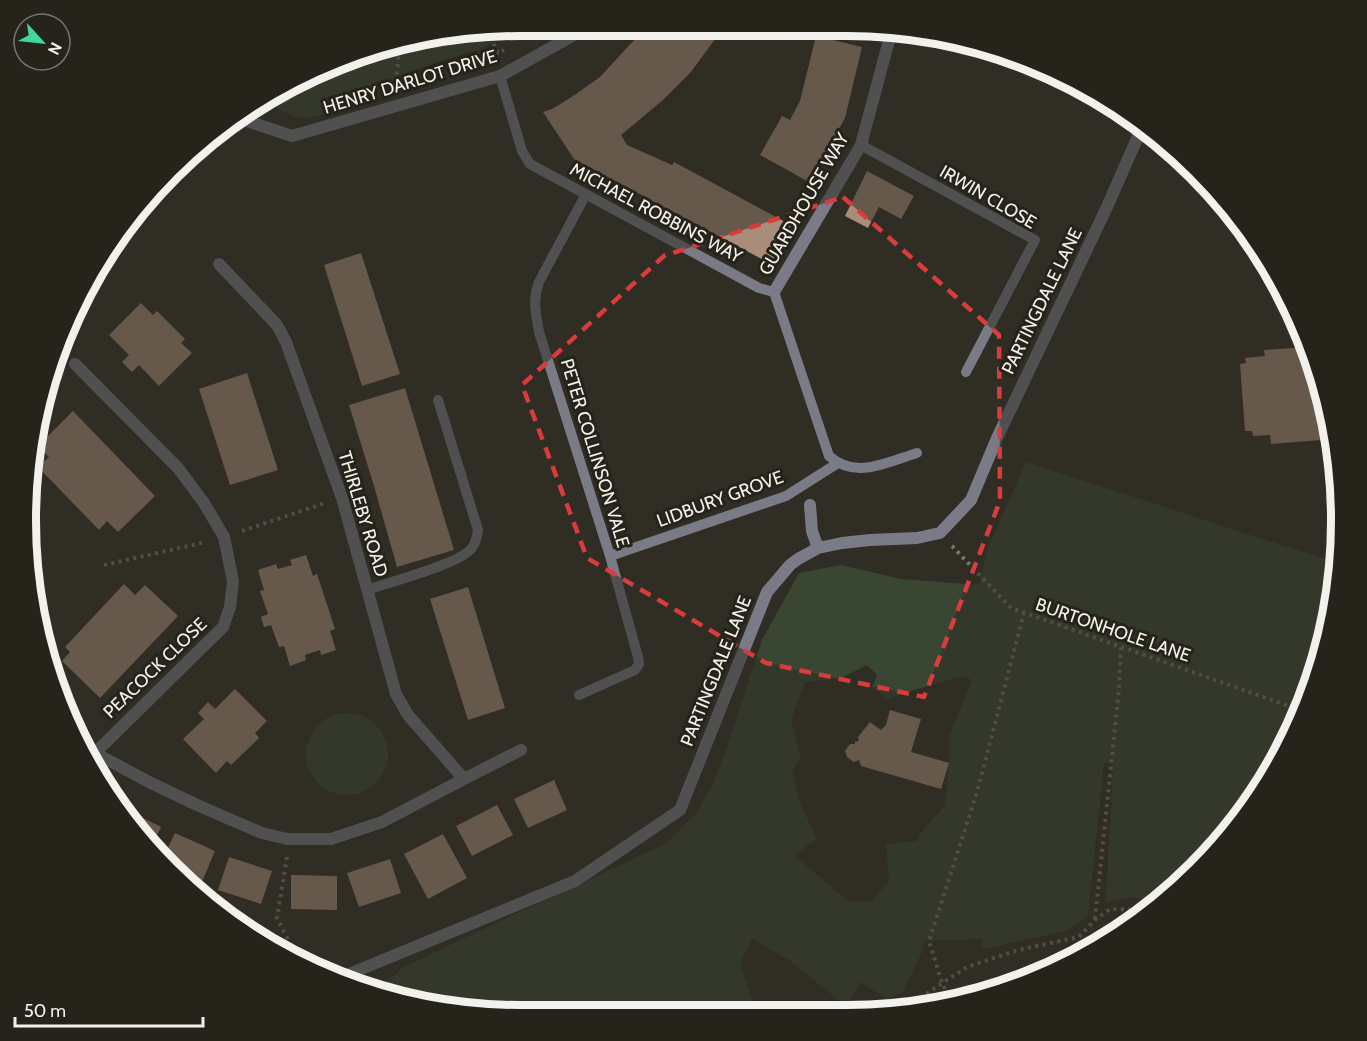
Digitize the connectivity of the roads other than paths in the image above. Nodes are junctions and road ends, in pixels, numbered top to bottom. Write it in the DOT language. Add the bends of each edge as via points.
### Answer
graph roads {
  1 [pos="572,36"];
  2 [pos="890,38"];
  3 [pos="500,76"];
  4 [pos="247,121"];
  5 [pos="1139,134"];
  6 [pos="861,146"];
  7 [pos="586,194"];
  8 [pos="219,264"];
  9 [pos="774,292"];
  10 [pos="75,364"];
  11 [pos="966,372"];
  12 [pos="438,400"];
  13 [pos="917,453"];
  14 [pos="838,463"];
  15 [pos="810,505"];
  16 [pos="818,548"];
  17 [pos="610,556"];
  18 [pos="367,590"];
  19 [pos="579,695"];
  20 [pos="93,748"];
  21 [pos="521,750"];
  22 [pos="95,752"];
  23 [pos="464,779"];
  24 [pos="351,974"];
  1 -- 3 [label="street, HENRY DARLOT DRIVE"];
  2 -- 6 [label="street, GUARDHOUSE WAY"];
  3 -- 4 [label="street, HENRY DARLOT DRIVE" via="292,136"];
  3 -- 7 [label="lane, MICHAEL ROBBINS WAY" via="522,151 530,164"];
  5 -- 16 [label="street, PARTINGDALE LANE" via="971,500 940,533"];
  6 -- 9 [label="street, GUARDHOUSE WAY"];
  6 -- 11 [label="lane, IRWIN CLOSE" via="1035,240"];
  7 -- 9 [label="lane, MICHAEL ROBBINS WAY" via="759,288"];
  7 -- 17 [label="lane, PETER COLLINSON VALE" via="539,282 534,294 535,310"];
  8 -- 18 [label="street, THIRLEBY ROAD" via="277,326 286,342 342,498"];
  9 -- 14 [label="lane" via="829,456"];
  10 -- 20 [label="street, PEACOCK CLOSE" via="178,468 204,503 224,537 233,581 223,627"];
  12 -- 18 [label="lane" via="478,530 477,539 472,549 458,558"];
  13 -- 14 [label="lane" via="866,468"];
  14 -- 17 [label="lane, LIDBURY GROVE" via="786,496"];
  15 -- 16 [label="street"];
  16 -- 24 [label="street, PARTINGDALE LANE" via="790,565 767,592 680,810 575,881"];
  17 -- 19 [label="lane, PETER COLLINSON VALE" via="639,664 635,670"];
  18 -- 23 [label="street, THIRLEBY ROAD" via="396,694 408,715"];
  21 -- 23 [label="street"];
  22 -- 23 [label="street" via="197,805 262,833 290,839 331,839 382,822"];
}
